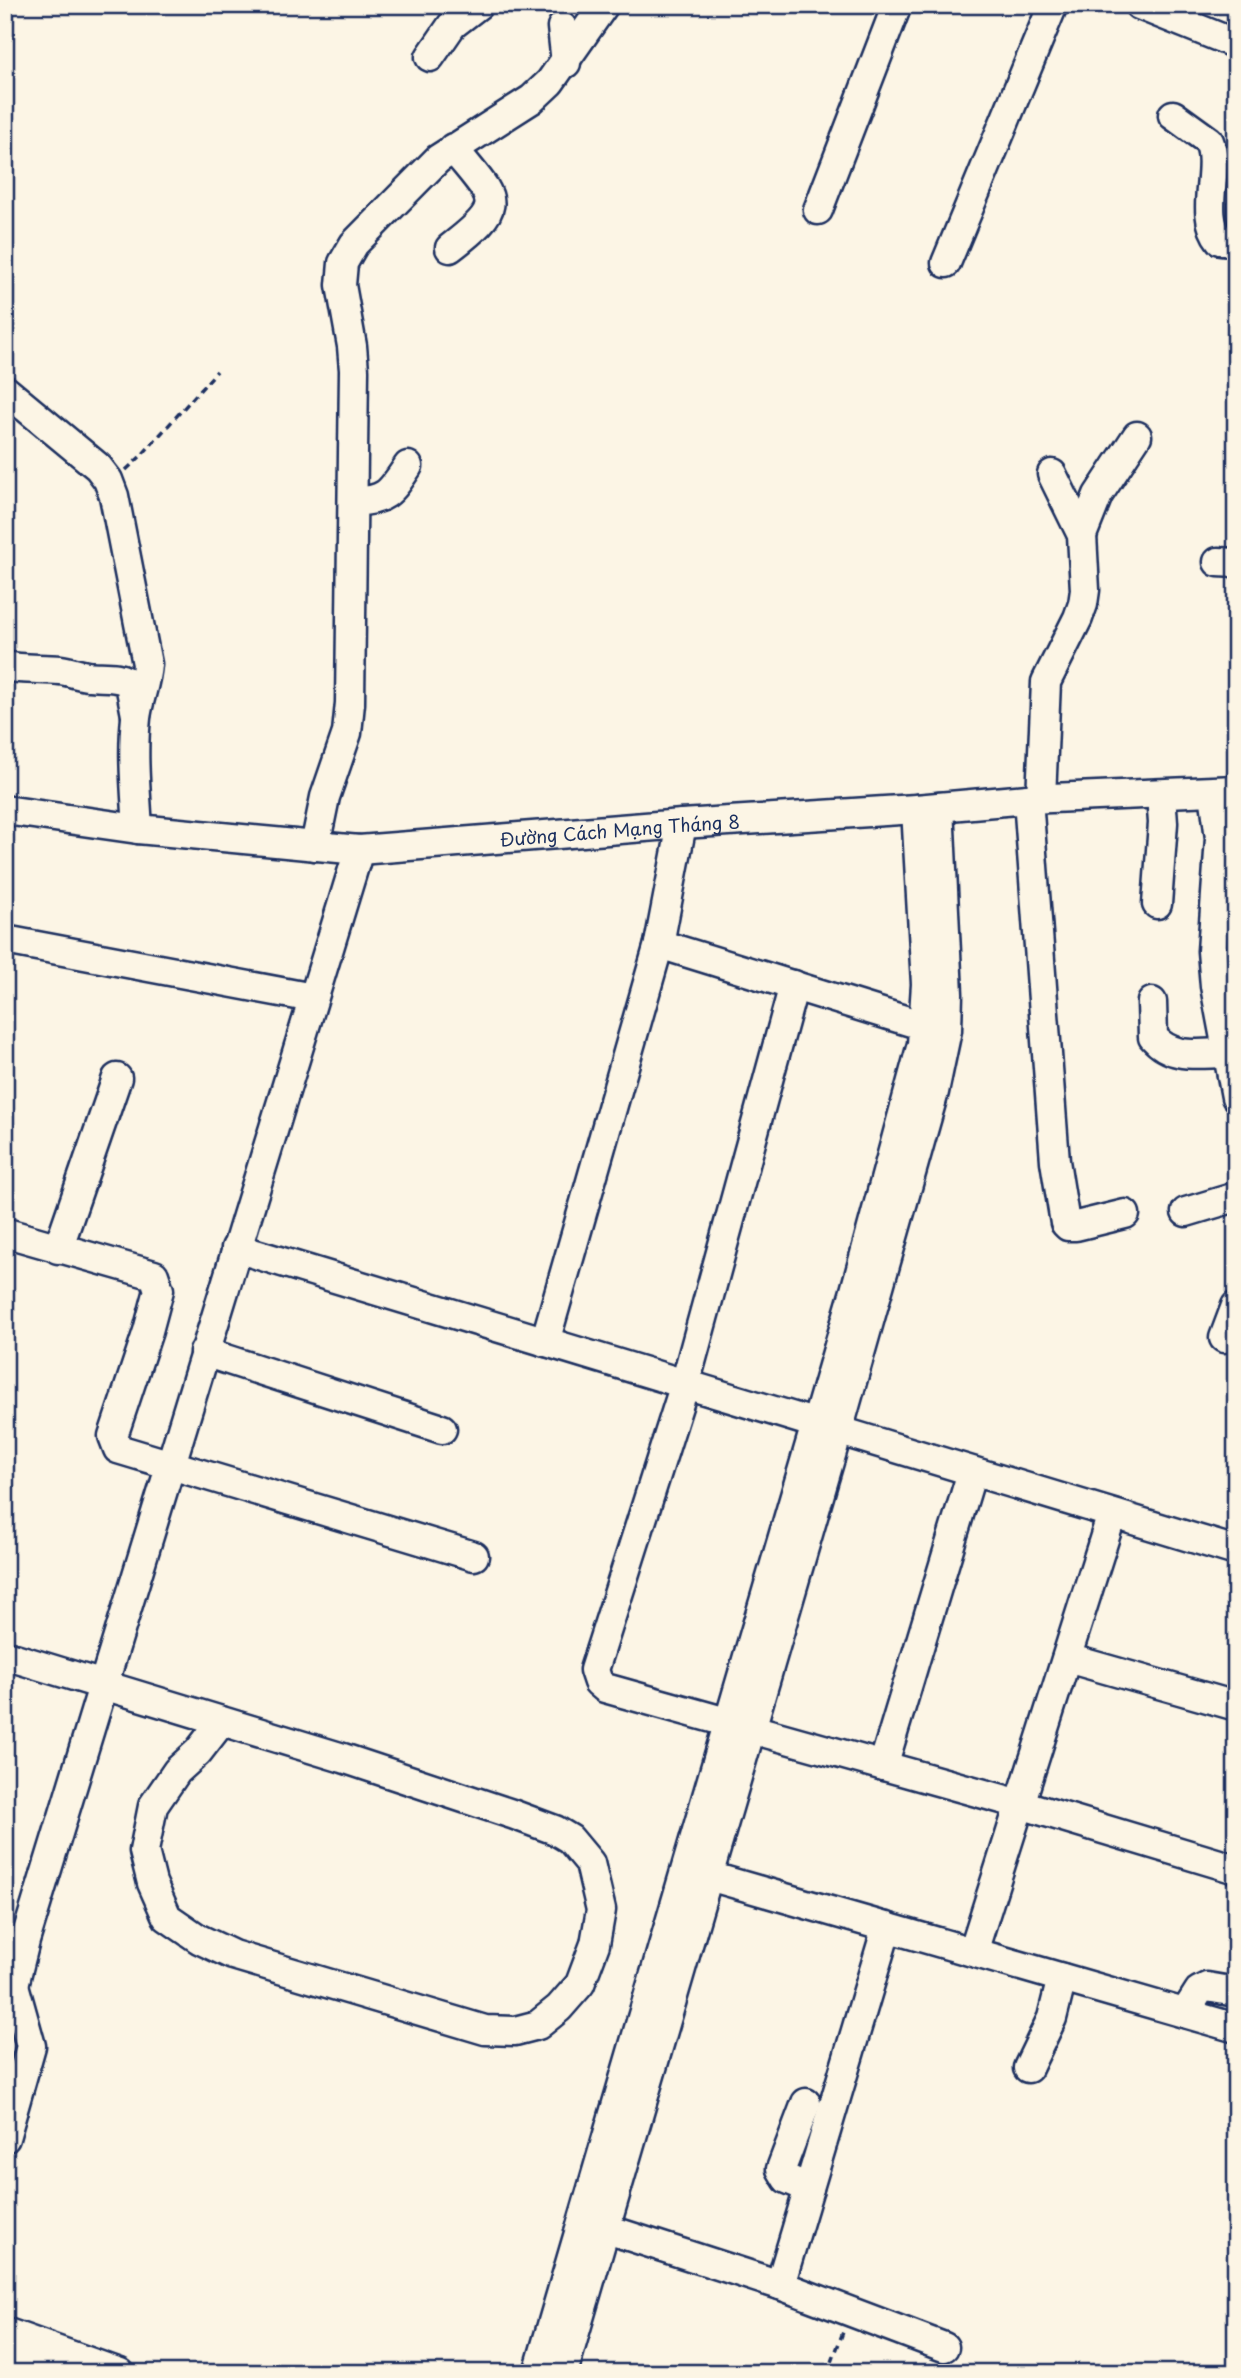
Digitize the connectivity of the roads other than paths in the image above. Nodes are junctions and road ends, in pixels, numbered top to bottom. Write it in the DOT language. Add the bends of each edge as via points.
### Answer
graph roads {
  1 [pos="478,5"];
  2 [pos="604,5"];
  3 [pos="897,5"];
  4 [pos="1053,5"];
  5 [pos="1139,5"];
  6 [pos="1179,13"];
  7 [pos="562,27"];
  8 [pos="1236,44"];
  9 [pos="430,57"];
  10 [pos="565,63"];
  11 [pos="1173,116"];
  12 [pos="453,148"];
  13 [pos="818,210"];
  14 [pos="1236,242"];
  15 [pos="450,248"];
  16 [pos="946,263"];
  17 [pos="5,390"];
  18 [pos="1137,436"];
  19 [pos="408,466"];
  20 [pos="1052,474"];
  21 [pos="353,501"];
  22 [pos="1082,535"];
  23 [pos="5,666"];
  24 [pos="136,715"];
  25 [pos="1225,792"];
  26 [pos="1161,794"];
  27 [pos="1035,798"];
  28 [pos="927,808"];
  29 [pos="5,810"];
  30 [pos="682,824"];
  31 [pos="138,829"];
  32 [pos="314,846"];
  33 [pos="359,850"];
  34 [pos="1157,904"];
  35 [pos="5,940"];
  36 [pos="659,944"];
  37 [pos="794,985"];
  38 [pos="313,998"];
  39 [pos="1152,1002"];
  40 [pos="936,1028"];
  41 [pos="1227,1053"];
  42 [pos="117,1078"];
  43 [pos="1236,1097"];
  44 [pos="1236,1197"];
  45 [pos="1186,1212"];
  46 [pos="1125,1214"];
  47 [pos="7,1233"];
  48 [pos="236,1248"];
  49 [pos="58,1249"];
  50 [pos="1236,1306"];
  51 [pos="1224,1338"];
  52 [pos="545,1342"];
  53 [pos="204,1352"];
  54 [pos="685,1384"];
  55 [pos="827,1428"];
  56 [pos="442,1429"];
  57 [pos="170,1464"];
  58 [pos="972,1472"];
  59 [pos="1112,1514"];
  60 [pos="1236,1551"];
  61 [pos="474,1556"];
  62 [pos="5,1655"];
  63 [pos="1067,1658"];
  64 [pos="104,1684"];
  65 [pos="1236,1706"];
  66 [pos="222,1721"];
  67 [pos="740,1726"];
  68 [pos="883,1766"];
  69 [pos="1020,1804"];
  70 [pos="1236,1869"];
  71 [pos="697,1873"];
  72 [pos="887,1927"];
  73 [pos="15,1938"];
  74 [pos="973,1952"];
  75 [pos="1062,1978"];
  76 [pos="10,1992"];
  77 [pos="1236,1992"];
  78 [pos="1185,2013"];
  79 [pos="1236,2028"];
  80 [pos="1028,2068"];
  81 [pos="806,2103"];
  82 [pos="5,2138"];
  83 [pos="809,2188"];
  84 [pos="593,2225"];
  85 [pos="780,2285"];
  86 [pos="5,2332"];
  87 [pos="944,2347"];
  88 [pos="5,2352"];
  89 [pos="551,2370"];
  90 [pos="56,2373"];
  91 [pos="120,2373"];
  1 -- 9 [label="street" via="452,25"];
  2 -- 10 [label="street"];
  3 -- 13 [label="street"];
  4 -- 16 [label="street"];
  5 -- 6 [label="street"];
  6 -- 8 [label="street"];
  7 -- 10 [label="street"];
  10 -- 12 [label="street" via="532,99"];
  11 -- 14 [label="street" via="1209,141 1215,234 1220,240"];
  12 -- 15 [label="street" via="492,201 477,227"];
  12 -- 21 [label="street" via="354,244 343,263 341,285 354,370"];
  17 -- 24 [label="street" via="108,480 147,664"];
  18 -- 22 [label="street" via="1098,495"];
  19 -- 21 [label="street" via="388,494"];
  20 -- 22 [label="street"];
  21 -- 32 [label="street" via="347,733"];
  22 -- 27 [label="street" via="1083,604 1046,682"];
  23 -- 24 [label="street" via="126,680"];
  24 -- 31 [label="street"];
  25 -- 26 [label="street, Đường Cách Mạng Tháng 8"];
  25 -- 41 [label="street" via="1212,951"];
  26 -- 27 [label="street, Đường Cách Mạng Tháng 8"];
  26 -- 34 [label="street"];
  27 -- 28 [label="street, Đường Cách Mạng Tháng 8"];
  27 -- 46 [label="street" via="1055,1161 1065,1223 1076,1226"];
  28 -- 30 [label="street, Đường Cách Mạng Tháng 8"];
  28 -- 40 [label="street" via="926,984"];
  29 -- 31 [label="street, Đường Cách Mạng Tháng 8"];
  30 -- 33 [label="street, Đường Cách Mạng Tháng 8"];
  30 -- 36 [label="street"];
  31 -- 32 [label="street, Đường Cách Mạng Tháng 8"];
  32 -- 33 [label="street, Đường Cách Mạng Tháng 8"];
  33 -- 38 [label="street"];
  35 -- 38 [label="street"];
  36 -- 37 [label="street"];
  36 -- 52 [label="street"];
  37 -- 40 [label="street"];
  37 -- 54 [label="street"];
  38 -- 48 [label="street"];
  39 -- 41 [label="street" via="1153,1037 1166,1050"];
  40 -- 55 [label="street" via="922,1044 866,1294"];
  41 -- 43 [label="street"];
  42 -- 49 [label="street"];
  44 -- 45 [label="street"];
  47 -- 49 [label="street"];
  48 -- 52 [label="street"];
  48 -- 53 [label="street"];
  49 -- 57 [label="street" via="155,1275 159,1290 113,1436 118,1449"];
  50 -- 51 [label="street"];
  52 -- 54 [label="street"];
  53 -- 56 [label="street"];
  53 -- 57 [label="street"];
  54 -- 55 [label="street"];
  54 -- 67 [label="street" via="594,1670 605,1688"];
  55 -- 58 [label="street"];
  55 -- 67 [label="street"];
  57 -- 61 [label="street"];
  57 -- 64 [label="street"];
  58 -- 59 [label="street"];
  58 -- 68 [label="street"];
  59 -- 60 [label="street"];
  59 -- 63 [label="street"];
  62 -- 64 [label="street"];
  63 -- 65 [label="street"];
  63 -- 69 [label="street"];
  64 -- 66 [label="street"];
  64 -- 73 [label="street"];
  66 -- 66 [label="street" via="512,1814 570,1839 590,1863 601,1910 595,1944 580,1984 538,2025 515,2031 485,2030 233,1955 199,1940 167,1917 144,1851 153,1806"];
  67 -- 68 [label="street"];
  67 -- 71 [label="street"];
  68 -- 69 [label="street"];
  69 -- 70 [label="street"];
  69 -- 74 [label="street"];
  71 -- 72 [label="street"];
  71 -- 84 [label="street"];
  72 -- 74 [label="street"];
  72 -- 83 [label="street"];
  73 -- 76 [label="street"];
  74 -- 75 [label="street"];
  75 -- 78 [label="street"];
  75 -- 80 [label="street" via="1052,2018"];
  76 -- 82 [label="street" via="31,2046"];
  77 -- 78 [label="street" via="1207,1987"];
  78 -- 79 [label="street"];
  81 -- 83 [label="street" via="781,2169 787,2179"];
  83 -- 85 [label="street"];
  84 -- 85 [label="street"];
  84 -- 89 [label="street"];
  85 -- 87 [label="street"];
  86 -- 91 [label="street"];
  88 -- 90 [label="street"];
}
